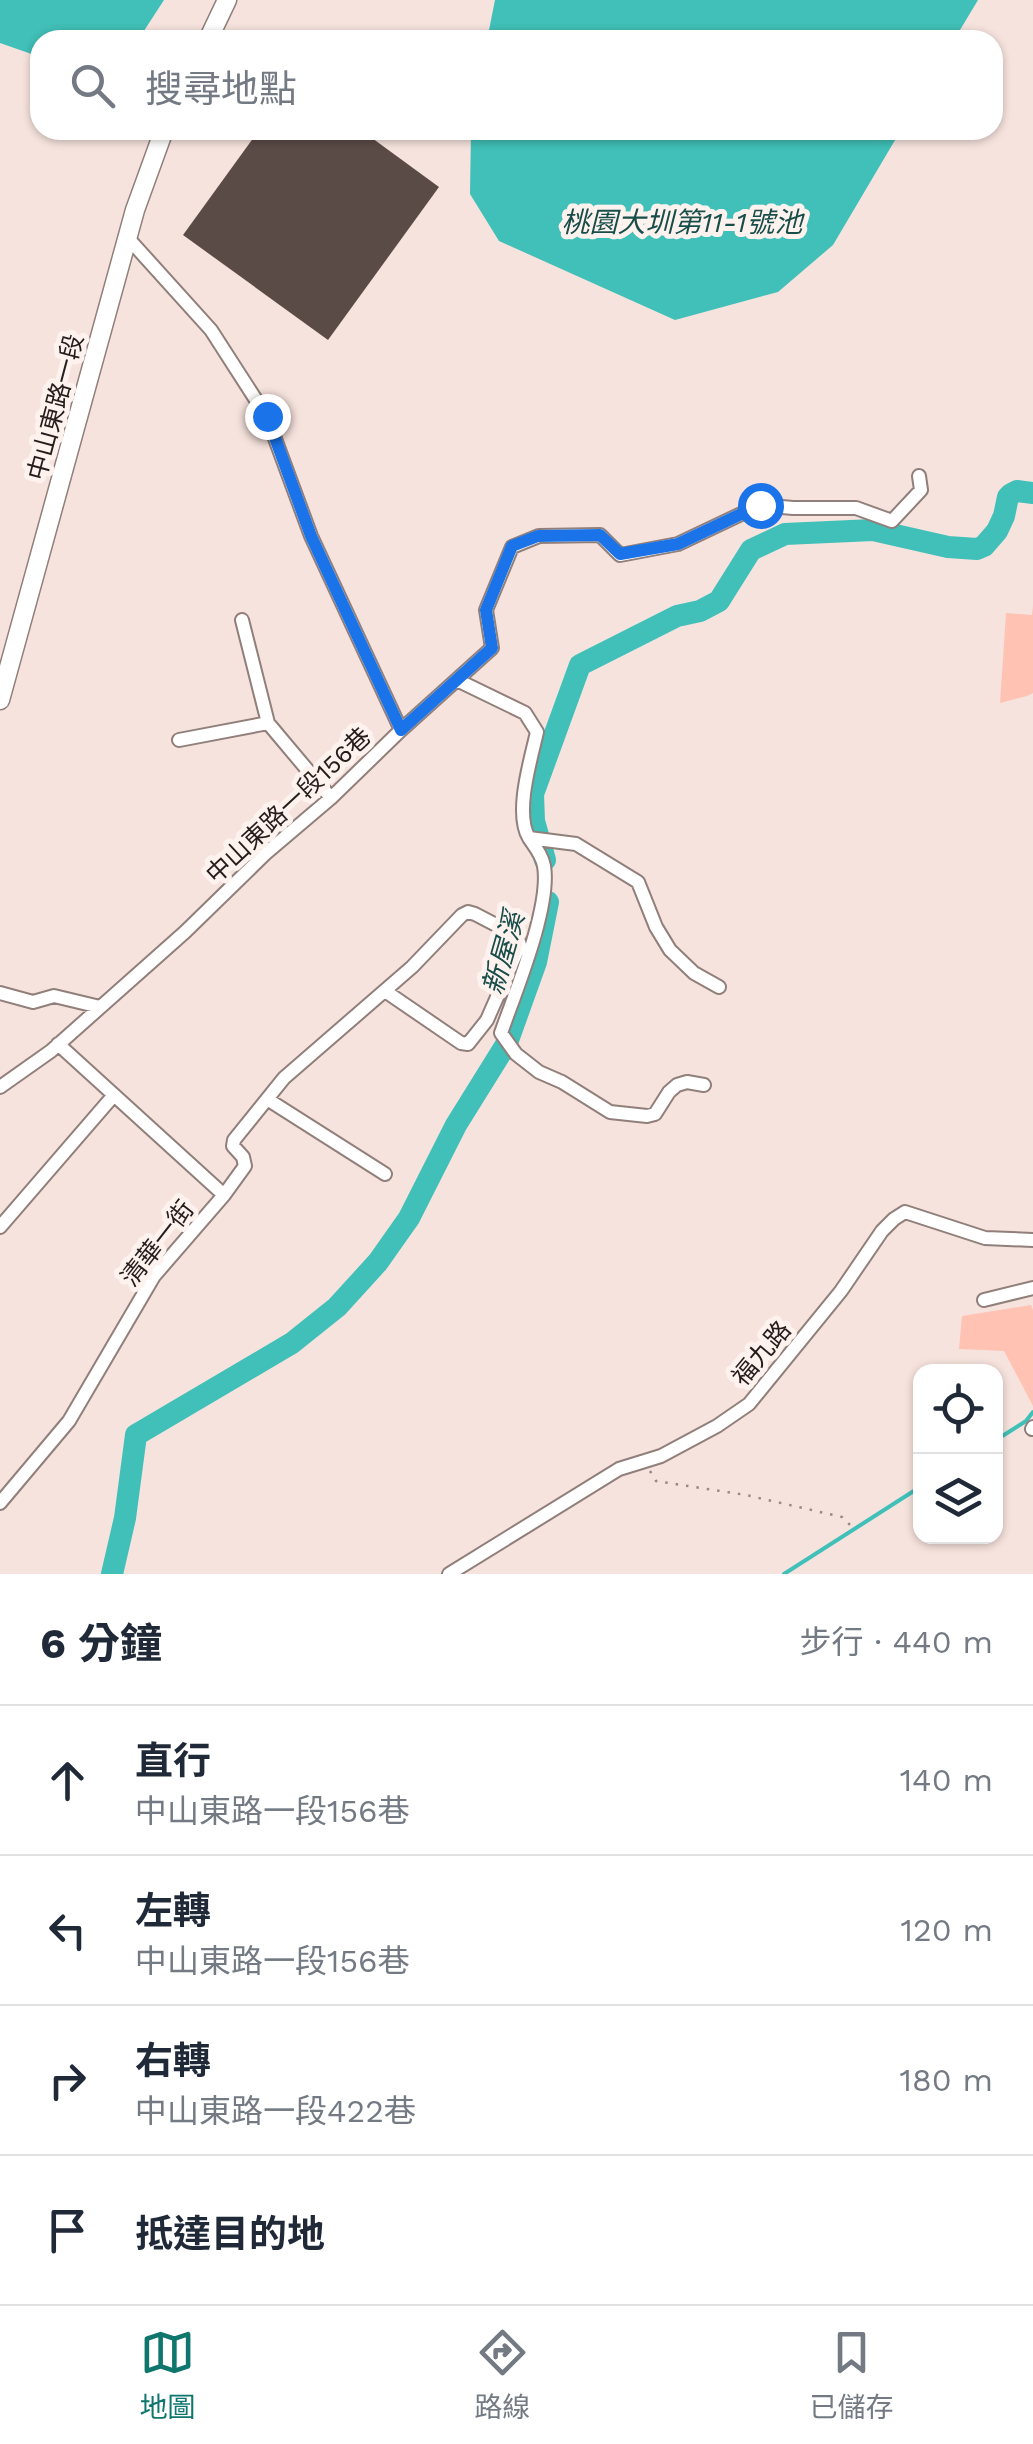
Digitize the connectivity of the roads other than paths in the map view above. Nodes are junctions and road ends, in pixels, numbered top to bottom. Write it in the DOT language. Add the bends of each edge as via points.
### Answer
graph roads {
  1 [pos="227,0"];
  2 [pos="213,30"];
  3 [pos="160,140"];
  4 [pos="127,237"];
  5 [pos="919,476"];
  6 [pos="242,620"];
  7 [pos="457,680"];
  8 [pos="2,687"];
  9 [pos="268,723"];
  10 [pos="401,730"];
  11 [pos="179,740"];
  12 [pos="332,798"];
  13 [pos="534,839"];
  14 [pos="719,987"];
  15 [pos="385,991"];
  16 [pos="0,993"];
  17 [pos="100,1008"];
  18 [pos="58,1044"];
  19 [pos="704,1085"];
  20 [pos="0,1087"];
  21 [pos="114,1096"];
  22 [pos="268,1099"];
  23 [pos="385,1174"];
  24 [pos="224,1195"];
  25 [pos="0,1227"];
  26 [pos="1033,1240"];
  27 [pos="1033,1288"];
  28 [pos="984,1300"];
  29 [pos="0,1503"];
  30 [pos="449,1574"];
  1 -- 2 [label="main road"];
  3 -- 4 [label="main road, 中山東路一段"];
  4 -- 8 [label="main road, 中山東路一段"];
  4 -- 10 [label="street" via="211,330 267,416 311,536"];
  5 -- 7 [label="street, 中山東路一段156巷" via="921,490 892,521 856,508 760,505 678,544 620,554 600,535 538,536 512,546 486,610 492,648"];
  6 -- 9 [label="street"];
  7 -- 10 [label="street, 中山東路一段156巷"];
  7 -- 13 [label="street" via="525,713 538,732 524,790 524,831"];
  9 -- 11 [label="street"];
  9 -- 12 [label="street"];
  10 -- 12 [label="street, 中山東路一段156巷"];
  12 -- 17 [label="street, 中山東路一段156巷"];
  13 -- 14 [label="street" via="576,844 638,882 670,950"];
  13 -- 19 [label="street" via="543,864 542,902 501,1033 539,1072 610,1112 655,1114 677,1085"];
  15 -- 15 [label="street" via="468,912 520,940 487,1020 468,1044"];
  15 -- 22 [label="street"];
  16 -- 17 [label="street" via="33,1002 54,996"];
  17 -- 18 [label="street, 中山東路一段156巷"];
  18 -- 20 [label="street, 中山東路一段156巷"];
  18 -- 21 [label="street, 清華一街"];
  21 -- 24 [label="street, 清華一街"];
  21 -- 25 [label="street"];
  22 -- 23 [label="street"];
  22 -- 24 [label="street" via="234,1140 245,1166"];
  24 -- 29 [label="street, 清華一街" via="154,1276 68,1421"];
  26 -- 30 [label="street, 福九路" via="984,1238 905,1212 882,1232 749,1404 661,1456 619,1470"];
  27 -- 28 [label="street"];
}
